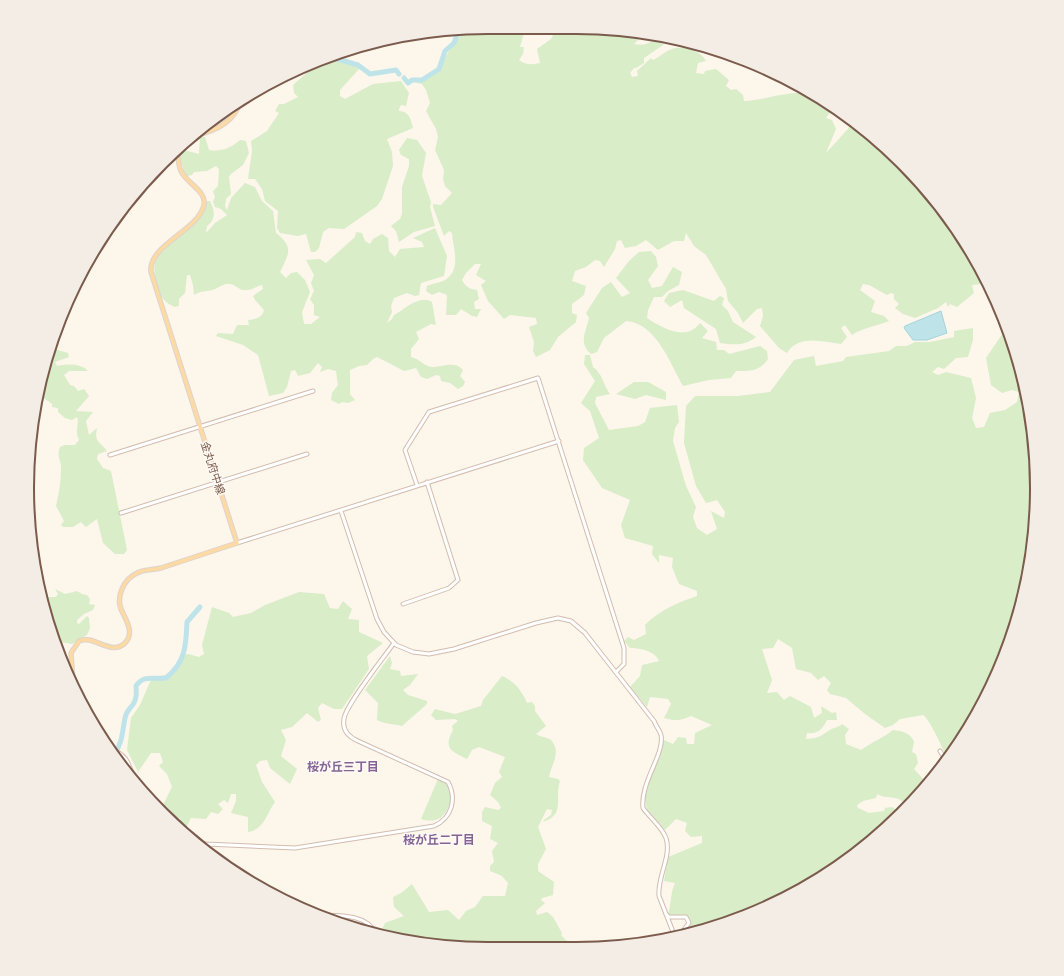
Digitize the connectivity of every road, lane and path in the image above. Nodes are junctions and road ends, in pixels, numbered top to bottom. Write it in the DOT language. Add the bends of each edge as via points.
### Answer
graph roads {
  1 [pos="238,110"];
  2 [pos="207,132"];
  3 [pos="179,156"];
  4 [pos="313,391"];
  5 [pos="200,427"];
  6 [pos="559,441"];
  7 [pos="307,454"];
  8 [pos="110,455"];
  9 [pos="218,482"];
  10 [pos="427,482"];
  11 [pos="417,485"];
  12 [pos="341,511"];
  13 [pos="121,513"];
  14 [pos="237,543"];
  15 [pos="403,604"];
  16 [pos="394,643"];
  17 [pos="71,668"];
  18 [pos="616,672"];
  19 [pos="940,751"];
  20 [pos="121,755"];
  21 [pos="942,755"];
  22 [pos="131,768"];
  23 [pos="207,844"];
  24 [pos="665,913"];
  25 [pos="338,916"];
  26 [pos="371,927"];
  27 [pos="684,929"];
  28 [pos="673,931"];
  1 -- 2 [label="main road" via="229,121"];
  3 -- 5 [label="main road, 金丸府中線" via="181,171 201,194 204,205 192,222 156,254 150,266"];
  4 -- 5 [label="street"];
  5 -- 8 [label="street"];
  5 -- 9 [label="main road, 金丸府中線"];
  6 -- 10 [label="street"];
  6 -- 11 [label="street" via="538,378 429,412 405,450"];
  6 -- 18 [label="street" via="624,648 624,664"];
  7 -- 9 [label="street"];
  9 -- 13 [label="street"];
  9 -- 14 [label="main road, 金丸府中線"];
  10 -- 11 [label="street"];
  10 -- 15 [label="street" via="458,580 449,588"];
  11 -- 12 [label="street"];
  12 -- 14 [label="street"];
  12 -- 16 [label="street" via="377,619"];
  14 -- 17 [label="main road" via="143,571 131,577 123,587 120,598 121,608 130,630 126,642 124,645 111,648 90,639 79,641 71,653"];
  16 -- 18 [label="street" via="413,652 435,653 558,618 571,621 578,626"];
  16 -- 23 [label="street" via="345,714 344,728 352,738 448,782 453,792 453,801 441,823 295,848"];
  18 -- 24 [label="street" via="654,721 661,735 661,745 644,788 643,808 666,837 666,854 658,890"];
  19 -- 21 [label="street"];
  20 -- 22 [label="street"];
  24 -- 27 [label="street" via="669,917 686,917 689,923"];
  24 -- 28 [label="street"];
  25 -- 26 [label="street" via="360,919"];
}
